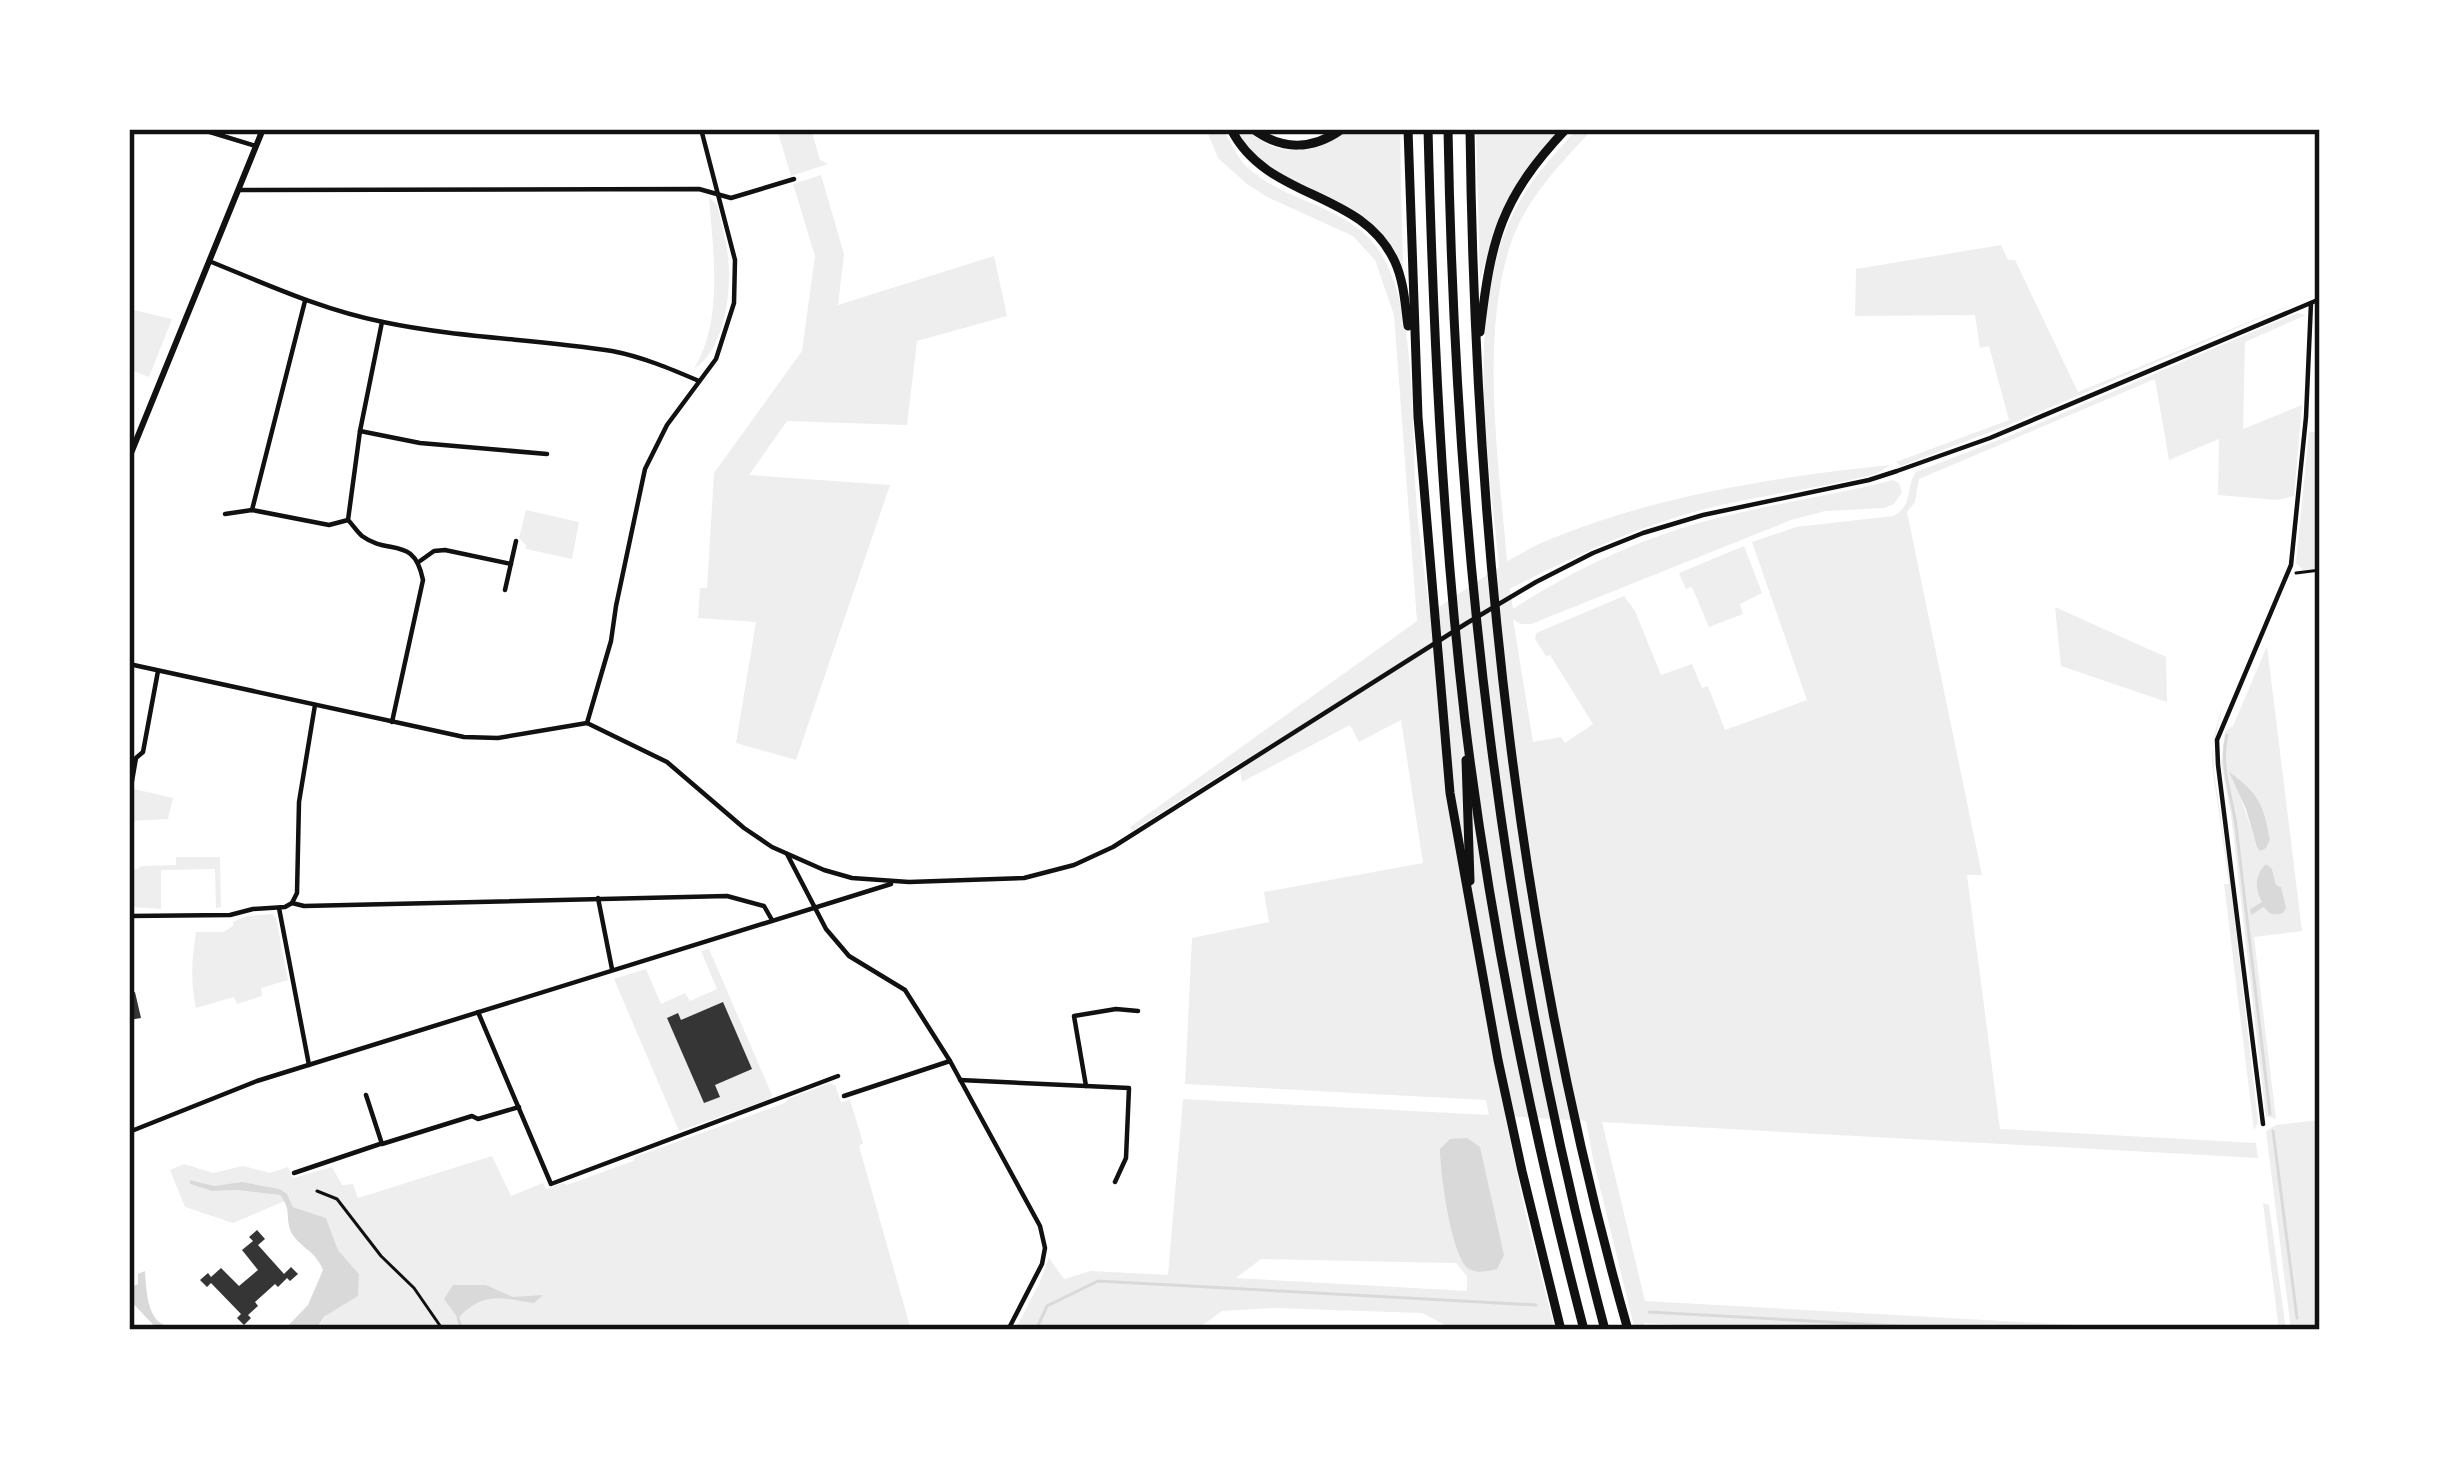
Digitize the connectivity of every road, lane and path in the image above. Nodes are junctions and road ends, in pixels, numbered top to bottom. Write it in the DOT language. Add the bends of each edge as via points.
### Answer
graph roads {
  1 [pos="200,129"];
  2 [pos="263,129"];
  3 [pos="701,129"];
  4 [pos="1232,129"];
  5 [pos="1253,129"];
  6 [pos="1342,129"];
  7 [pos="1408,129"];
  8 [pos="1428,129"];
  9 [pos="1448,129"];
  10 [pos="1470,129"];
  11 [pos="1566,129"];
  12 [pos="256,146"];
  13 [pos="794,178"];
  14 [pos="238,190"];
  15 [pos="720,195"];
  16 [pos="209,261"];
  17 [pos="2320,299"];
  18 [pos="305,301"];
  19 [pos="2311,303"];
  20 [pos="382,322"];
  21 [pos="1478,367"];
  22 [pos="1416,377"];
  23 [pos="699,381"];
  24 [pos="360,431"];
  25 [pos="548,454"];
  26 [pos="129,458"];
  27 [pos="252,511"];
  28 [pos="225,514"];
  29 [pos="348,520"];
  30 [pos="516,541"];
  31 [pos="419,561"];
  32 [pos="511,564"];
  33 [pos="2320,570"];
  34 [pos="2288,574"];
  35 [pos="505,590"];
  36 [pos="129,664"];
  37 [pos="158,671"];
  38 [pos="315,705"];
  39 [pos="392,722"];
  40 [pos="587,723"];
  41 [pos="1466,724"];
  42 [pos="129,784"];
  43 [pos="787,854"];
  44 [pos="909,882"];
  45 [pos="598,898"];
  46 [pos="285,906"];
  47 [pos="814,906"];
  48 [pos="129,916"];
  49 [pos="772,920"];
  50 [pos="1474,929"];
  51 [pos="612,970"];
  52 [pos="1138,1011"];
  53 [pos="478,1012"];
  54 [pos="950,1061"];
  55 [pos="309,1065"];
  56 [pos="838,1076"];
  57 [pos="960,1080"];
  58 [pos="1086,1086"];
  59 [pos="366,1095"];
  60 [pos="844,1096"];
  61 [pos="519,1107"];
  62 [pos="2263,1124"];
  63 [pos="129,1132"];
  64 [pos="382,1144"];
  65 [pos="295,1173"];
  66 [pos="1115,1182"];
  67 [pos="317,1191"];
  68 [pos="443,1330"];
  69 [pos="1008,1330"];
  70 [pos="1562,1330"];
  71 [pos="1584,1330"];
  72 [pos="1605,1330"];
  73 [pos="1628,1330"];
  1 -- 12 [label="street"];
  2 -- 12 [label="street"];
  3 -- 15 [label="street"];
  4 -- 22 [label="highway" via="1264,170 1355,215 1383,241 1402,284"];
  5 -- 6 [label="highway" via="1304,146"];
  7 -- 22 [label="highway"];
  8 -- 41 [label="highway" via="1439,431"];
  9 -- 72 [label="highway" via="1461,460 1489,745 1534,1021"];
  10 -- 21 [label="highway"];
  11 -- 21 [label="highway" via="1521,184 1495,237"];
  12 -- 14 [label="street"];
  13 -- 15 [label="street"];
  14 -- 15 [label="street"];
  14 -- 16 [label="street"];
  15 -- 23 [label="street" via="735,260 734,303 716,359"];
  16 -- 18 [label="street"];
  16 -- 26 [label="street"];
  17 -- 19 [label="street"];
  18 -- 20 [label="street"];
  18 -- 27 [label="street"];
  19 -- 34 [label="street"];
  19 -- 44 [label="street" via="1971,445 1869,480 1703,515 1582,558 1085,861 1024,878"];
  20 -- 23 [label="street" via="613,352"];
  20 -- 24 [label="street"];
  21 -- 73 [label="highway" via="1494,591 1529,881 1567,1085"];
  22 -- 50 [label="highway" via="1448,779"];
  23 -- 40 [label="street" via="645,469"];
  24 -- 25 [label="street"];
  24 -- 29 [label="street"];
  27 -- 28 [label="street"];
  27 -- 29 [label="street" via="328,525"];
  29 -- 31 [label="street" via="364,537"];
  30 -- 32 [label="street"];
  31 -- 32 [label="street" via="445,550"];
  31 -- 39 [label="street" via="423,580"];
  32 -- 35 [label="street"];
  33 -- 34 [label="path"];
  34 -- 62 [label="street" via="2217,740"];
  36 -- 37 [label="street"];
  37 -- 38 [label="street"];
  37 -- 42 [label="street"];
  38 -- 39 [label="street"];
  38 -- 46 [label="street" via="300,791 298,890"];
  39 -- 40 [label="street" via="476,739"];
  40 -- 43 [label="street" via="667,762"];
  41 -- 50 [label="highway"];
  41 -- 71 [label="highway" via="1511,1010"];
  43 -- 44 [label="street" via="852,878"];
  43 -- 47 [label="street"];
  44 -- 47 [label="street"];
  45 -- 46 [label="street"];
  45 -- 49 [label="street" via="728,896 764,906"];
  45 -- 51 [label="street"];
  46 -- 48 [label="street" via="226,916"];
  46 -- 55 [label="street"];
  47 -- 49 [label="street"];
  47 -- 54 [label="street" via="849,956 904,990"];
  49 -- 51 [label="street"];
  50 -- 70 [label="highway"];
  51 -- 53 [label="street"];
  52 -- 58 [label="street" via="1074,1016"];
  53 -- 55 [label="street"];
  53 -- 61 [label="street"];
  54 -- 57 [label="street"];
  54 -- 60 [label="street"];
  55 -- 63 [label="street"];
  56 -- 61 [label="street" via="551,1184"];
  57 -- 58 [label="street"];
  57 -- 69 [label="street" via="1046,1248"];
  58 -- 66 [label="street" via="1129,1088 1126,1158"];
  59 -- 64 [label="street"];
  61 -- 64 [label="street"];
  64 -- 65 [label="street"];
  67 -- 68 [label="path" via="337,1199"];
}
